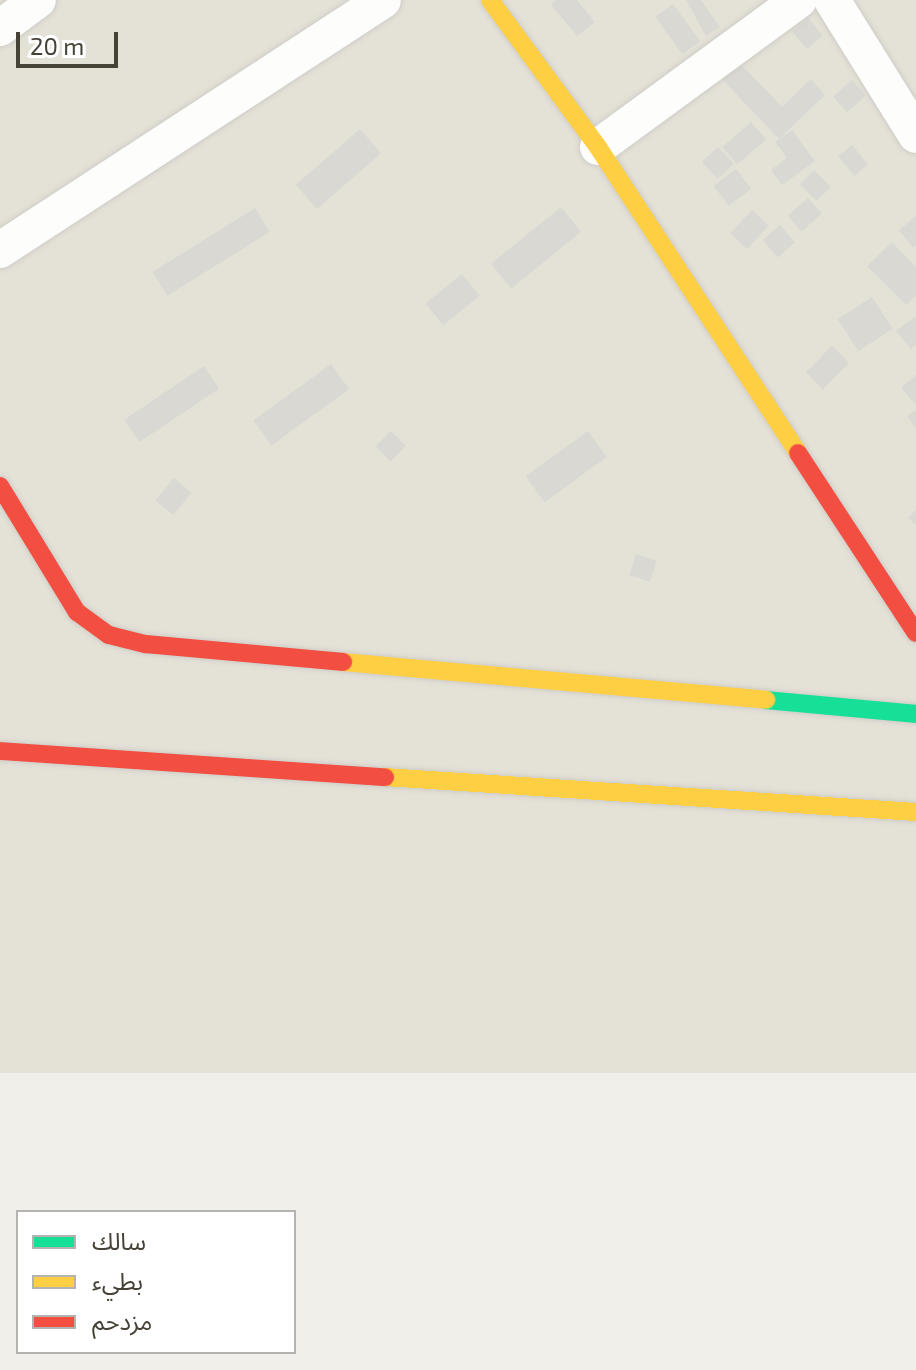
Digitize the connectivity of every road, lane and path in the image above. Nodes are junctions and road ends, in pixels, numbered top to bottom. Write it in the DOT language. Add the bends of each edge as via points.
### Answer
graph roads {
  1 [pos="38,0"];
  2 [pos="383,0"];
  3 [pos="490,0"];
  4 [pos="799,0"];
  5 [pos="832,0"];
  6 [pos="0,28"];
  7 [pos="916,135"];
  8 [pos="598,147"];
  9 [pos="0,250"];
  10 [pos="0,486"];
  11 [pos="916,633"];
  12 [pos="916,714"];
  13 [pos="0,751"];
  14 [pos="916,812"];
  1 -- 6 [label="street"];
  2 -- 9 [label="street"];
  3 -- 8 [label="main road"];
  4 -- 8 [label="street"];
  5 -- 7 [label="street"];
  8 -- 11 [label="main road"];
  10 -- 12 [label="main road" via="77,612 109,635"];
  13 -- 14 [label="main road"];
}
